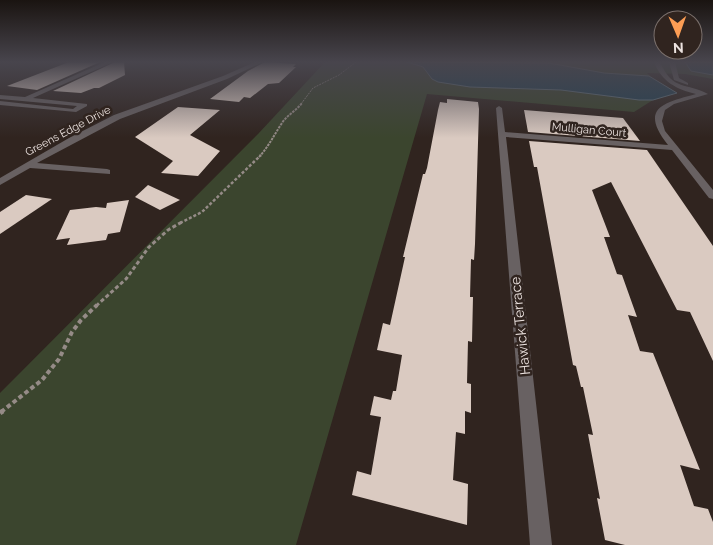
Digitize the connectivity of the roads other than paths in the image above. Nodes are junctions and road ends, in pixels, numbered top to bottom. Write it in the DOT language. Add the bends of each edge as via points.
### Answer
graph roads {
  1 [pos="52,87"];
  2 [pos="200,87"];
  3 [pos="688,87"];
  4 [pos="705,94"];
  5 [pos="0,96"];
  6 [pos="25,99"];
  7 [pos="0,103"];
  8 [pos="12,104"];
  9 [pos="499,108"];
  10 [pos="0,110"];
  11 [pos="501,134"];
  12 [pos="675,148"];
  13 [pos="28,165"];
  14 [pos="107,172"];
  15 [pos="0,182"];
  16 [pos="713,196"];
  17 [pos="541,545"];
  1 -- 6 [label="street"];
  2 -- 13 [label="street, Greens Edge Drive" via="117,117"];
  3 -- 4 [label="street"];
  4 -- 12 [label="street" via="672,102 662,109 658,121 661,131"];
  5 -- 6 [label="street"];
  6 -- 8 [label="street"];
  6 -- 8 [label="street" via="85,105 74,111"];
  7 -- 8 [label="street"];
  8 -- 10 [label="street"];
  9 -- 11 [label="street, Hawick Terrace"];
  11 -- 12 [label="street, Mulligan Court"];
  11 -- 17 [label="street, Hawick Terrace"];
  12 -- 16 [label="street"];
  13 -- 14 [label="street"];
  13 -- 15 [label="street, Greens Edge Drive"];
}
